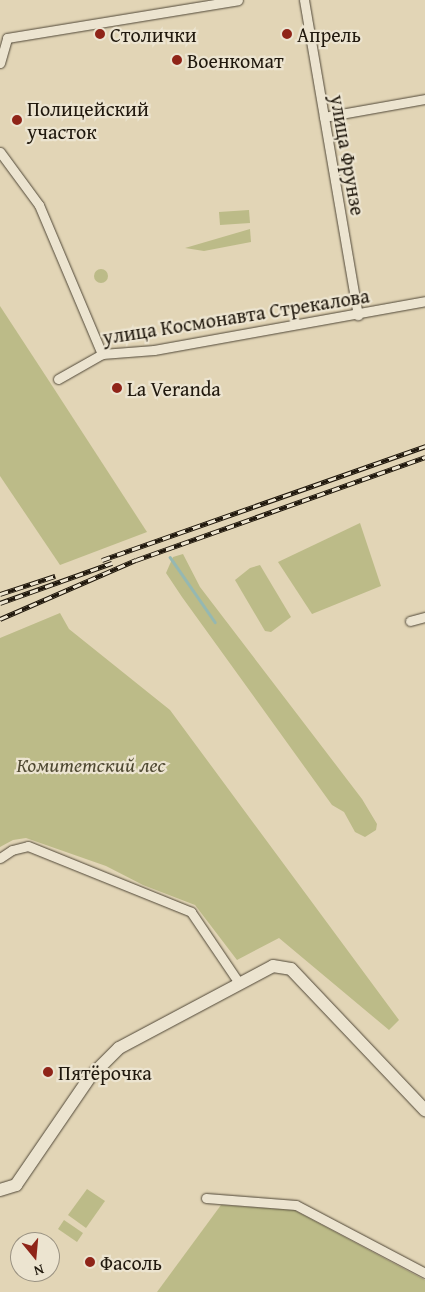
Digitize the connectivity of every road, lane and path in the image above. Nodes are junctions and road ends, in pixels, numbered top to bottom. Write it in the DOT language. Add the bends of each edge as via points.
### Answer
graph roads {
  1 [pos="238,0"];
  2 [pos="304,0"];
  3 [pos="0,63"];
  4 [pos="425,99"];
  5 [pos="324,117"];
  6 [pos="0,152"];
  7 [pos="425,301"];
  8 [pos="358,315"];
  9 [pos="102,354"];
  10 [pos="58,379"];
  11 [pos="410,621"];
  12 [pos="424,621"];
  13 [pos="0,858"];
  14 [pos="239,983"];
  15 [pos="425,1110"];
  16 [pos="0,1190"];
  17 [pos="206,1198"];
  18 [pos="425,1273"];
  1 -- 3 [label="street" via="7,38"];
  2 -- 5 [label="street, улица Фрунзе"];
  4 -- 5 [label="street"];
  5 -- 8 [label="street, улица Фрунзе"];
  6 -- 9 [label="street" via="39,205"];
  7 -- 8 [label="street, улица Космонавта Стрекалова"];
  8 -- 9 [label="street, улица Космонавта Стрекалова" via="154,350"];
  9 -- 10 [label="street, улица Космонавта Стрекалова"];
  11 -- 12 [label="street"];
  13 -- 14 [label="street" via="12,850 28,846 191,912"];
  14 -- 15 [label="street" via="273,966 291,969"];
  14 -- 16 [label="street" via="167,1020 106,1059 16,1186"];
  17 -- 18 [label="street" via="296,1205"];
}
